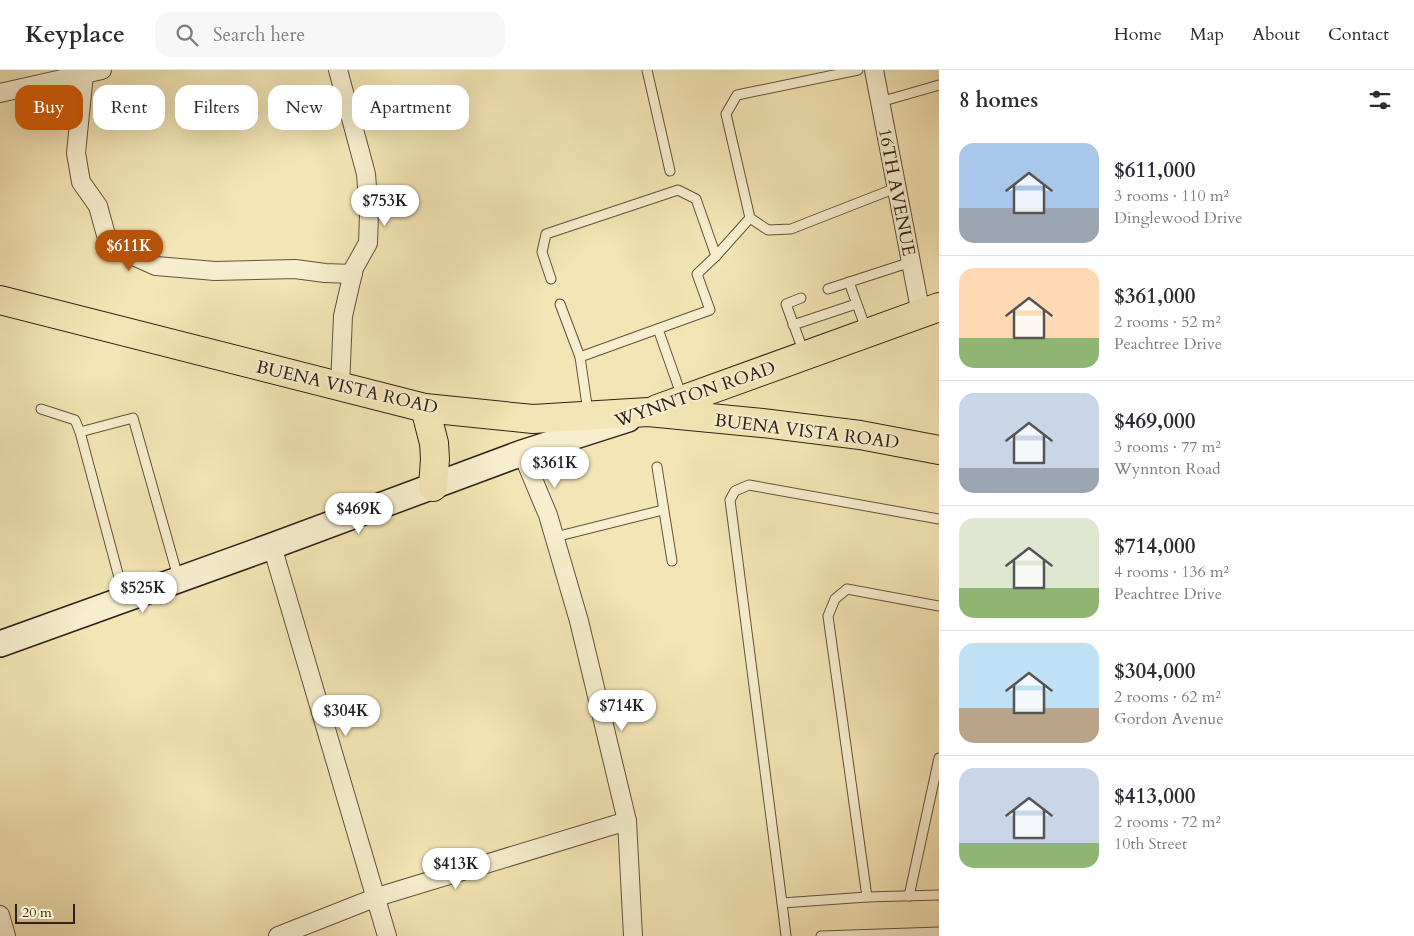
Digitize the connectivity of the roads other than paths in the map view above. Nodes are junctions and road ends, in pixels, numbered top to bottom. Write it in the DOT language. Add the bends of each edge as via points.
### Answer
graph roads {
  1 [pos="102,70"];
  2 [pos="338,70"];
  3 [pos="647,70"];
  4 [pos="858,70"];
  5 [pos="874,70"];
  6 [pos="84,74"];
  7 [pos="939,85"];
  8 [pos="0,93"];
  9 [pos="880,102"];
  10 [pos="670,171"];
  11 [pos="896,188"];
  12 [pos="750,218"];
  13 [pos="716,256"];
  14 [pos="910,262"];
  15 [pos="353,274"];
  16 [pos="552,279"];
  17 [pos="849,282"];
  18 [pos="828,289"];
  19 [pos="801,298"];
  20 [pos="0,300"];
  21 [pos="560,304"];
  22 [pos="856,304"];
  23 [pos="930,310"];
  24 [pos="793,326"];
  25 [pos="658,329"];
  26 [pos="867,333"];
  27 [pos="804,356"];
  28 [pos="580,358"];
  29 [pos="340,386"];
  30 [pos="683,400"];
  31 [pos="425,408"];
  32 [pos="41,409"];
  33 [pos="648,412"];
  34 [pos="588,416"];
  35 [pos="80,432"];
  36 [pos="939,450"];
  37 [pos="522,453"];
  38 [pos="656,467"];
  39 [pos="433,486"];
  40 [pos="663,510"];
  41 [pos="939,519"];
  42 [pos="555,537"];
  43 [pos="272,546"];
  44 [pos="672,561"];
  45 [pos="179,580"];
  46 [pos="125,599"];
  47 [pos="939,606"];
  48 [pos="0,644"];
  49 [pos="939,758"];
  50 [pos="627,821"];
  51 [pos="939,895"];
  52 [pos="908,896"];
  53 [pos="867,897"];
  54 [pos="377,898"];
  55 [pos="782,903"];
  56 [pos="0,915"];
  57 [pos="939,932"];
  58 [pos="6,936"];
  59 [pos="278,936"];
  60 [pos="387,936"];
  61 [pos="633,936"];
  62 [pos="786,936"];
  63 [pos="822,936"];
  1 -- 6 [label="street"];
  2 -- 15 [label="street" via="366,174 369,214 368,244"];
  3 -- 10 [label="lane"];
  4 -- 12 [label="lane" via="737,95 726,114"];
  5 -- 9 [label="street, 16TH AVENUE"];
  6 -- 8 [label="street"];
  6 -- 15 [label="street" via="76,153 80,182 98,206 106,234 129,254 156,266 215,271 295,270"];
  7 -- 9 [label="lane"];
  9 -- 11 [label="street, 16TH AVENUE"];
  11 -- 12 [label="lane" via="791,229 768,230"];
  11 -- 14 [label="street, 16TH AVENUE"];
  12 -- 13 [label="lane"];
  13 -- 16 [label="lane" via="696,199 678,190 546,234 542,252"];
  13 -- 25 [label="lane" via="697,274 710,310"];
  14 -- 17 [label="lane"];
  14 -- 23 [label="street, 16TH AVENUE"];
  15 -- 29 [label="street" via="343,316"];
  17 -- 18 [label="lane"];
  17 -- 22 [label="lane"];
  19 -- 24 [label="lane" via="786,304"];
  20 -- 29 [label="main road, BUENA VISTA ROAD"];
  21 -- 28 [label="lane"];
  22 -- 24 [label="lane"];
  22 -- 26 [label="lane"];
  23 -- 26 [label="main road, WYNNTON ROAD"];
  24 -- 27 [label="lane"];
  25 -- 28 [label="lane"];
  25 -- 30 [label="lane"];
  26 -- 27 [label="main road, WYNNTON ROAD"];
  27 -- 30 [label="main road, WYNNTON ROAD"];
  28 -- 34 [label="lane"];
  29 -- 31 [label="main road, BUENA VISTA ROAD"];
  30 -- 33 [label="main road, WYNNTON ROAD"];
  31 -- 34 [label="main road, BUENA VISTA ROAD" via="533,419"];
  31 -- 39 [label="main road" via="434,442"];
  32 -- 35 [label="lane" via="75,420"];
  33 -- 34 [label="main road, BUENA VISTA ROAD"];
  33 -- 36 [label="main road, BUENA VISTA ROAD" via="860,435"];
  33 -- 37 [label="main road, WYNNTON ROAD"];
  35 -- 45 [label="lane" via="133,418"];
  35 -- 46 [label="lane"];
  37 -- 39 [label="main road, WYNNTON ROAD"];
  37 -- 42 [label="street"];
  38 -- 40 [label="lane"];
  39 -- 43 [label="main road, WYNNTON ROAD"];
  40 -- 42 [label="lane"];
  40 -- 44 [label="lane"];
  41 -- 55 [label="lane" via="749,485 736,491 730,500"];
  42 -- 50 [label="street" via="579,621"];
  43 -- 45 [label="main road, WYNNTON ROAD"];
  43 -- 54 [label="street"];
  45 -- 46 [label="main road, WYNNTON ROAD"];
  46 -- 48 [label="main road, WYNNTON ROAD"];
  47 -- 53 [label="lane" via="847,589 835,599 828,616"];
  49 -- 52 [label="lane"];
  50 -- 54 [label="street"];
  50 -- 61 [label="street"];
  51 -- 52 [label="lane"];
  52 -- 53 [label="lane"];
  53 -- 55 [label="lane"];
  54 -- 59 [label="street"];
  54 -- 60 [label="street"];
  55 -- 62 [label="lane"];
  56 -- 58 [label="street"];
  57 -- 63 [label="lane"];
}
